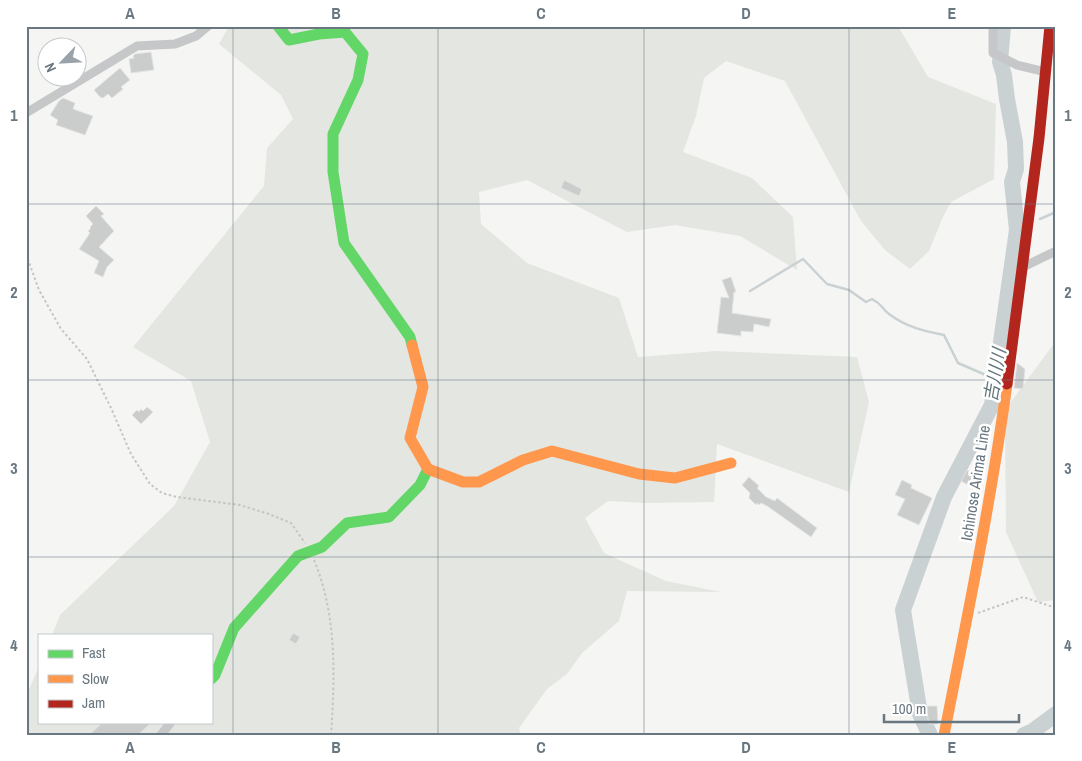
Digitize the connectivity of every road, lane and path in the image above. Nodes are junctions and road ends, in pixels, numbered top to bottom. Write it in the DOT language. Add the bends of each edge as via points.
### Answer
graph roads {
  1 [pos="208,26"];
  2 [pos="278,26"];
  3 [pos="993,26"];
  4 [pos="1050,26"];
  5 [pos="1046,72"];
  6 [pos="26,113"];
  7 [pos="1056,252"];
  8 [pos="26,254"];
  9 [pos="1020,268"];
  10 [pos="731,462"];
  11 [pos="428,469"];
  12 [pos="311,552"];
  13 [pos="1056,608"];
  14 [pos="967,615"];
  15 [pos="212,678"];
  16 [pos="169,724"];
  17 [pos="161,735"];
  18 [pos="331,735"];
  19 [pos="944,735"];
  1 -- 6 [label="street" via="196,36 175,44 137,46"];
  2 -- 11 [label="street" via="289,40 345,32 363,54 358,80 332,134 333,172 344,243 410,337 424,387 410,438"];
  3 -- 5 [label="street" via="992,53 1017,65"];
  4 -- 5 [label="street, Ichinose Arima Line"];
  5 -- 9 [label="street, Ichinose Arima Line"];
  7 -- 9 [label="street"];
  8 -- 12 [label="path" via="39,290 61,329 88,358 131,454 150,484 162,493 240,506 291,523"];
  9 -- 14 [label="street, Ichinose Arima Line" via="1000,436"];
  10 -- 11 [label="street" via="675,478 640,474 552,451 523,460 479,482 463,482"];
  11 -- 12 [label="street" via="420,485 389,517 347,523 322,547"];
  12 -- 15 [label="street" via="298,556 234,628"];
  12 -- 18 [label="path" via="324,586 331,624"];
  13 -- 14 [label="path" via="1023,597"];
  14 -- 19 [label="street, Ichinose Arima Line"];
  16 -- 17 [label="street"];
}
